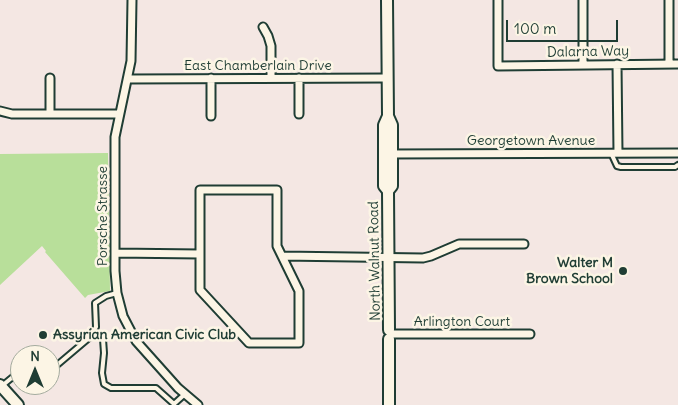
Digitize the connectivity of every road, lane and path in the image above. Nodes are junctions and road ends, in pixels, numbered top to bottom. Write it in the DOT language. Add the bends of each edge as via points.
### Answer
graph roads {
  1 [pos="132,0"];
  2 [pos="388,0"];
  3 [pos="498,0"];
  4 [pos="583,0"];
  5 [pos="669,0"];
  6 [pos="263,27"];
  7 [pos="617,64"];
  8 [pos="669,64"];
  9 [pos="678,64"];
  10 [pos="583,65"];
  11 [pos="50,78"];
  12 [pos="211,78"];
  13 [pos="271,78"];
  14 [pos="299,78"];
  15 [pos="388,78"];
  16 [pos="128,79"];
  17 [pos="0,111"];
  18 [pos="50,114"];
  19 [pos="119,114"];
  20 [pos="299,114"];
  21 [pos="211,116"];
  22 [pos="614,153"];
  23 [pos="678,153"];
  24 [pos="388,154"];
  25 [pos="678,165"];
  26 [pos="524,244"];
  27 [pos="115,254"];
  28 [pos="200,254"];
  29 [pos="282,256"];
  30 [pos="388,258"];
  31 [pos="117,293"];
  32 [pos="94,330"];
  33 [pos="391,334"];
  34 [pos="530,334"];
  35 [pos="60,363"];
  36 [pos="1,386"];
  37 [pos="184,394"];
  38 [pos="174,404"];
  39 [pos="18,405"];
  40 [pos="198,405"];
  41 [pos="389,405"];
  1 -- 16 [label="street, Porsche Strasse" via="132,51"];
  2 -- 15 [label="street, North Walnut Road"];
  3 -- 10 [label="street, Dalarna Way" via="498,66"];
  4 -- 10 [label="street"];
  5 -- 8 [label="street"];
  6 -- 13 [label="street" via="271,46"];
  7 -- 8 [label="street, Dalarna Way"];
  7 -- 10 [label="street, Dalarna Way"];
  7 -- 22 [label="street"];
  8 -- 9 [label="street, Dalarna Way"];
  11 -- 18 [label="street"];
  12 -- 13 [label="street, East Chamberlain Drive"];
  12 -- 16 [label="street, East Chamberlain Drive"];
  12 -- 21 [label="street"];
  13 -- 14 [label="street, East Chamberlain Drive"];
  14 -- 15 [label="street, East Chamberlain Drive"];
  14 -- 20 [label="street"];
  15 -- 24 [label="street, North Walnut Road" via="388,116 392,125"];
  16 -- 19 [label="street, Porsche Strasse"];
  17 -- 18 [label="street" via="7,114"];
  18 -- 19 [label="street"];
  19 -- 27 [label="street, Porsche Strasse" via="115,145"];
  22 -- 23 [label="street, Georgetown Avenue"];
  22 -- 24 [label="street, Georgetown Avenue"];
  22 -- 25 [label="lane" via="617,166 621,167"];
  24 -- 30 [label="street, North Walnut Road" via="392,186 388,191"];
  26 -- 30 [label="street" via="463,244 428,257"];
  27 -- 28 [label="street"];
  27 -- 31 [label="street, Porsche Strasse"];
  28 -- 29 [label="street" via="200,190 277,190 278,246"];
  28 -- 29 [label="street" via="200,290 249,343 299,343 299,291"];
  29 -- 30 [label="street"];
  30 -- 33 [label="street, North Walnut Road"];
  31 -- 32 [label="lane" via="95,303"];
  31 -- 37 [label="street, Porsche Strasse" via="136,341"];
  32 -- 35 [label="lane"];
  32 -- 38 [label="lane" via="103,339 104,384 111,388 156,388"];
  33 -- 34 [label="street, Arlington Court"];
  33 -- 41 [label="street, North Walnut Road"];
  36 -- 39 [label="street"];
  37 -- 38 [label="lane"];
  37 -- 40 [label="street, Porsche Strasse"];
}
